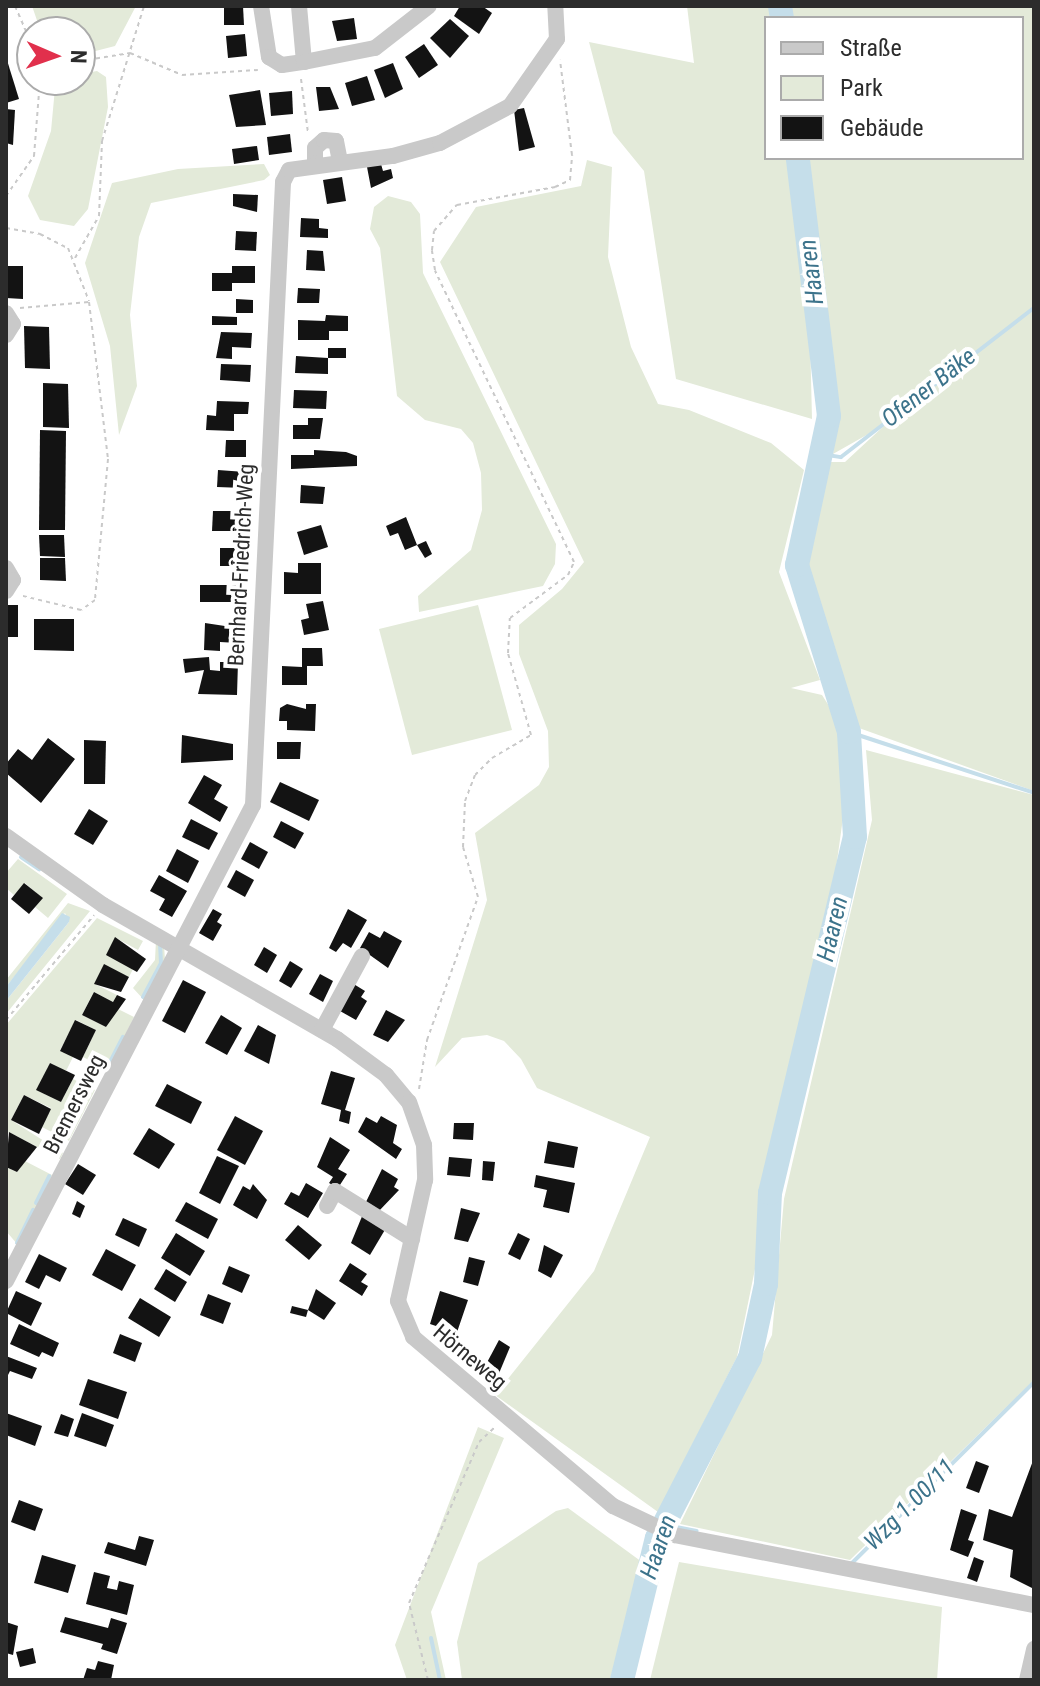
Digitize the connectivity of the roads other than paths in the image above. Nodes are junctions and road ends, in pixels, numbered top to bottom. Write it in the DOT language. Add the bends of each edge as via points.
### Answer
graph roads {
  1 [pos="261,6"];
  2 [pos="299,6"];
  3 [pos="429,6"];
  4 [pos="555,6"];
  5 [pos="301,62"];
  6 [pos="7,314"];
  7 [pos="6,335"];
  8 [pos="6,568"];
  9 [pos="8,589"];
  10 [pos="12,842"];
  11 [pos="6,862"];
  12 [pos="179,946"];
  13 [pos="362,956"];
  14 [pos="322,1030"];
  15 [pos="327,1206"];
  16 [pos="412,1239"];
  17 [pos="6,1281"];
  18 [pos="1034,1605"];
  19 [pos="1034,1649"];
  20 [pos="1027,1680"];
  1 -- 5 [label="street" via="264,40 273,62"];
  2 -- 5 [label="street"];
  3 -- 5 [label="street" via="375,48"];
  4 -- 12 [label="street, Bernhard-Friedrich-Weg" via="557,39 510,106 440,143 393,156 340,161 335,140 320,141 315,156 289,170 280,228 253,805"];
  6 -- 7 [label="street" via="13,324"];
  8 -- 9 [label="street" via="12,576"];
  10 -- 11 [label="street"];
  10 -- 12 [label="street, Hörneweg" via="103,905"];
  12 -- 14 [label="street, Hörneweg"];
  12 -- 17 [label="street, Bremersweg"];
  13 -- 14 [label="street"];
  14 -- 16 [label="street, Hörneweg" via="386,1075 409,1102 424,1145 425,1168"];
  15 -- 16 [label="street" via="335,1191"];
  16 -- 18 [label="street, Hörneweg" via="398,1301 413,1337 613,1506 674,1535"];
  19 -- 20 [label="street"];
}
